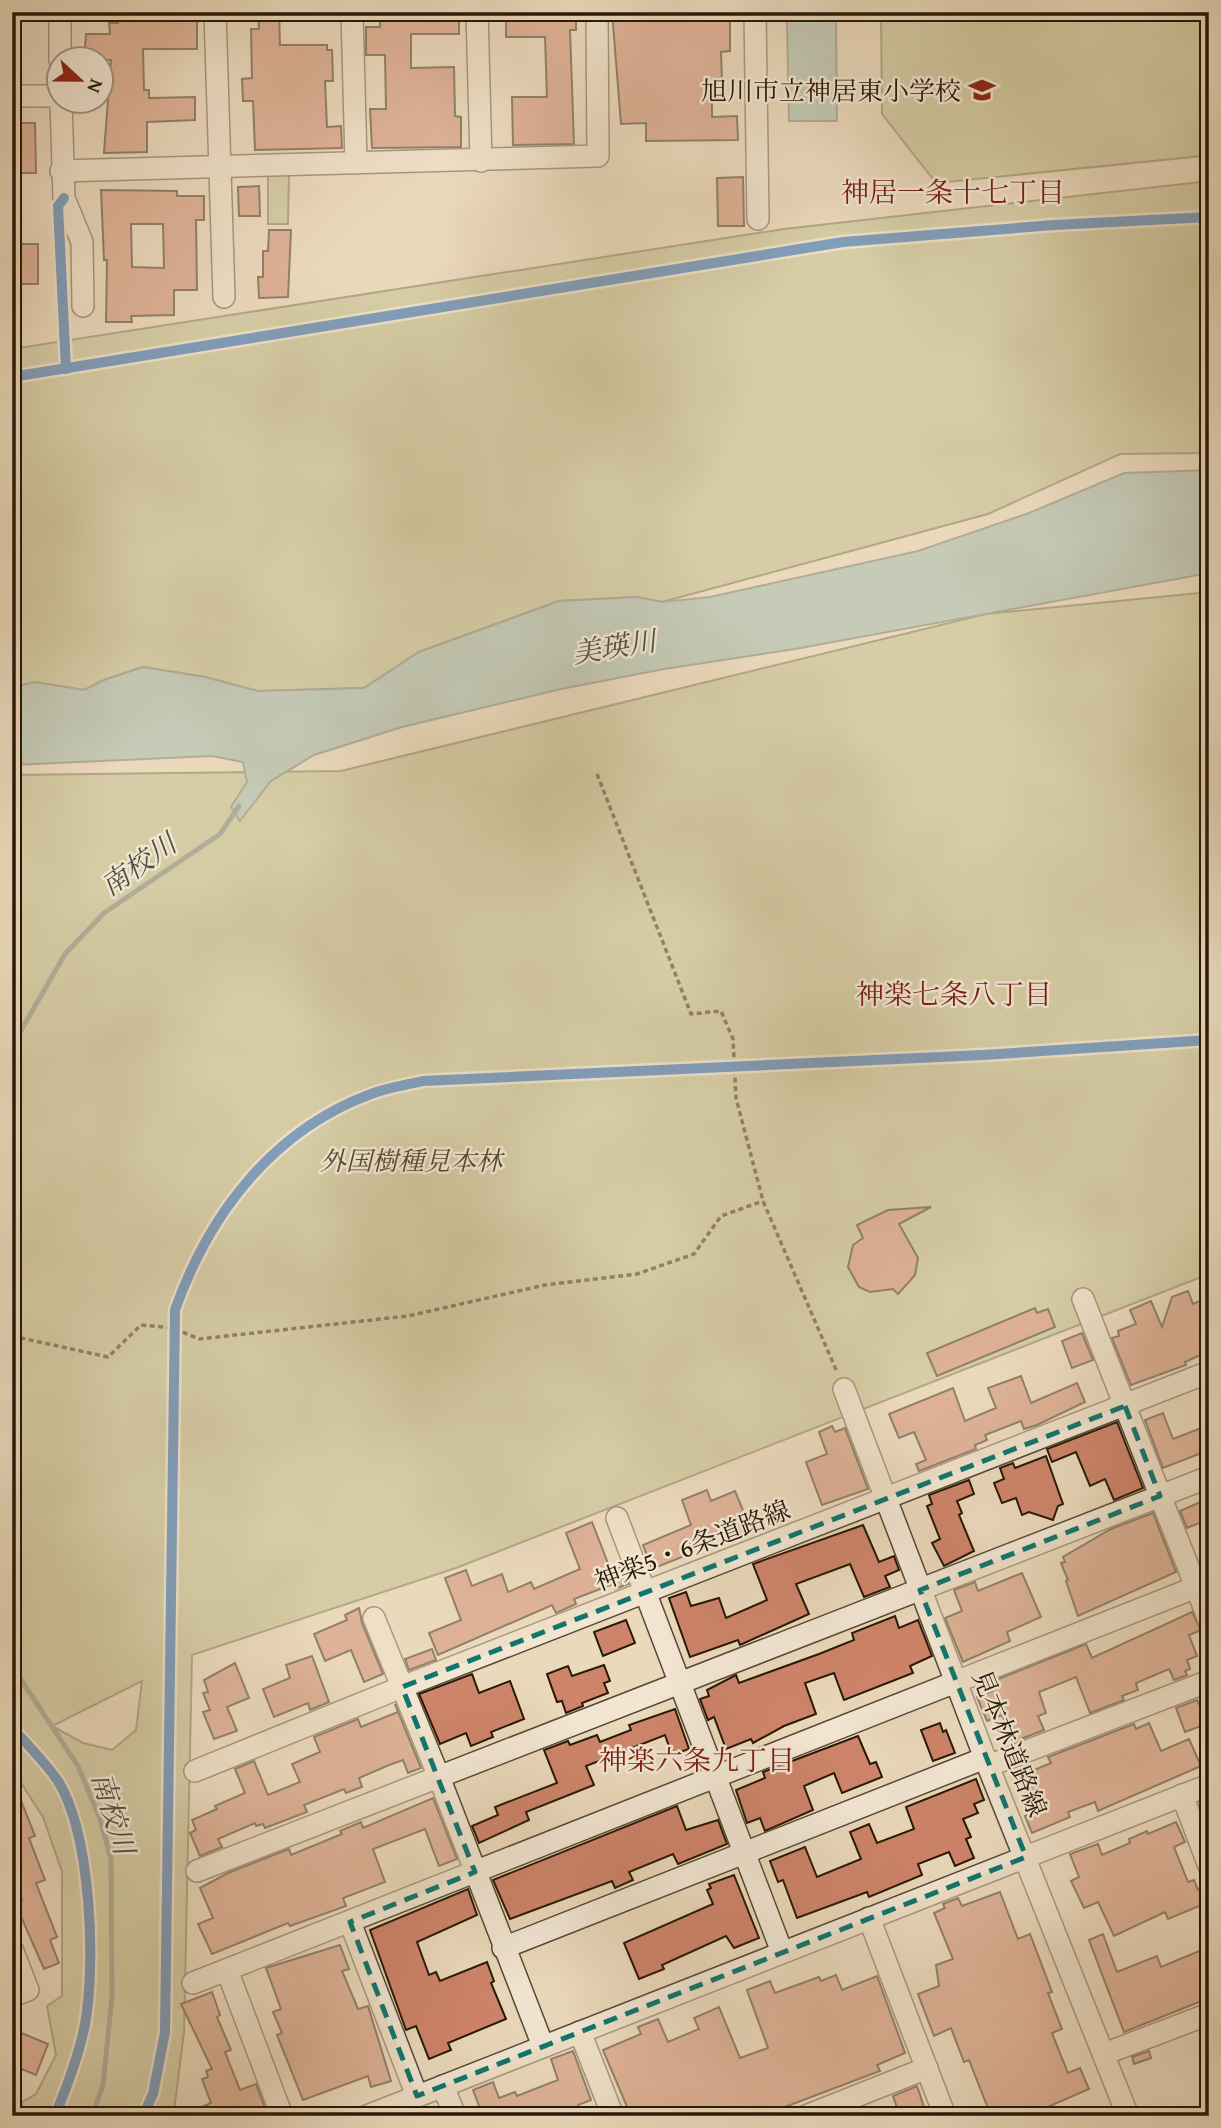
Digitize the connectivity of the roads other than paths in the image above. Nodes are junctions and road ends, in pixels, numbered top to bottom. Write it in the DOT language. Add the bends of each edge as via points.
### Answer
graph roads {
  1 [pos="60,12"];
  2 [pos="215,12"];
  3 [pos="352,12"];
  4 [pos="477,12"];
  5 [pos="597,12"];
  6 [pos="755,12"];
  7 [pos="60,46"];
  8 [pos="12,96"];
  9 [pos="46,96"];
  10 [pos="61,116"];
  11 [pos="481,161"];
  12 [pos="356,163"];
  13 [pos="221,167"];
  14 [pos="61,171"];
  15 [pos="758,219"];
  16 [pos="224,297"];
  17 [pos="83,306"];
  18 [pos="1083,1300"];
  19 [pos="1209,1372"];
  20 [pos="844,1389"];
  21 [pos="1125,1406"];
  22 [pos="1209,1477"];
  23 [pos="1160,1496"];
  24 [pos="886,1500"];
  25 [pos="617,1518"];
  26 [pos="1202,1585"];
  27 [pos="920,1590"];
  28 [pos="646,1592"];
  29 [pos="374,1618"];
  30 [pos="1209,1620"];
  31 [pos="1209,1681"];
  32 [pos="956,1682"];
  33 [pos="678,1684"];
  34 [pos="402,1687"];
  35 [pos="987,1762"];
  36 [pos="195,1771"];
  37 [pos="439,1777"];
  38 [pos="715,1777"];
  39 [pos="1209,1785"];
  40 [pos="1182,1795"];
  41 [pos="743,1852"];
  42 [pos="1026,1857"];
  43 [pos="1209,1866"];
  44 [pos="197,1871"];
  45 [pos="475,1872"];
  46 [pos="869,1918"];
  47 [pos="350,1922"];
  48 [pos="503,1948"];
  49 [pos="12,1949"];
  50 [pos="782,1952"];
  51 [pos="227,1970"];
  52 [pos="194,1983"];
  53 [pos="12,1996"];
  54 [pos="1209,2014"];
  55 [pos="580,2032"];
  56 [pos="542,2046"];
  57 [pos="1104,2054"];
  58 [pos="927,2068"];
  59 [pos="443,2086"];
  60 [pos="417,2096"];
  61 [pos="282,2116"];
  62 [pos="367,2116"];
  63 [pos="455,2116"];
  64 [pos="613,2116"];
  65 [pos="806,2116"];
  66 [pos="945,2116"];
  67 [pos="1128,2116"];
  1 -- 7 [label="street"];
  2 -- 13 [label="street"];
  3 -- 12 [label="street"];
  4 -- 11 [label="street"];
  5 -- 11 [label="street" via="598,156"];
  6 -- 15 [label="street"];
  8 -- 9 [label="street"];
  10 -- 14 [label="street"];
  11 -- 12 [label="street"];
  12 -- 13 [label="street"];
  13 -- 14 [label="street"];
  13 -- 16 [label="street"];
  14 -- 17 [label="street" via="64,198 82,242"];
  18 -- 21 [label="street"];
  19 -- 21 [label="street, 神楽5・6条道路線"];
  20 -- 24 [label="street, 見本林道路線"];
  21 -- 23 [label="street"];
  21 -- 24 [label="street, 神楽5・6条道路線"];
  22 -- 23 [label="street"];
  23 -- 26 [label="street"];
  23 -- 27 [label="street"];
  24 -- 27 [label="street, 見本林道路線"];
  24 -- 28 [label="street, 神楽5・6条道路線"];
  25 -- 28 [label="street"];
  26 -- 30 [label="street"];
  26 -- 32 [label="street"];
  27 -- 32 [label="street, 見本林道路線"];
  27 -- 33 [label="street"];
  28 -- 33 [label="street"];
  28 -- 34 [label="street, 神楽5・6条道路線"];
  29 -- 34 [label="street"];
  31 -- 35 [label="street"];
  32 -- 35 [label="street, 見本林道路線"];
  32 -- 38 [label="street"];
  33 -- 37 [label="street"];
  33 -- 38 [label="street"];
  34 -- 36 [label="street, 神楽5・6条道路線"];
  34 -- 37 [label="street"];
  35 -- 41 [label="street"];
  35 -- 42 [label="street, 見本林道路線"];
  37 -- 44 [label="street"];
  37 -- 45 [label="street"];
  38 -- 41 [label="street"];
  38 -- 45 [label="street"];
  39 -- 40 [label="street"];
  40 -- 42 [label="street"];
  40 -- 43 [label="street"];
  41 -- 48 [label="street"];
  41 -- 50 [label="street"];
  42 -- 46 [label="street"];
  42 -- 57 [label="street, 見本林道路線"];
  45 -- 47 [label="street"];
  45 -- 48 [label="street"];
  46 -- 50 [label="street"];
  46 -- 58 [label="street"];
  47 -- 51 [label="street"];
  47 -- 60 [label="street"];
  48 -- 56 [label="street"];
  49 -- 53 [label="street" via="28,1990"];
  50 -- 55 [label="street"];
  51 -- 52 [label="street"];
  51 -- 61 [label="street"];
  54 -- 57 [label="street"];
  55 -- 56 [label="street"];
  55 -- 64 [label="street"];
  56 -- 59 [label="street"];
  57 -- 67 [label="street, 見本林道路線"];
  58 -- 65 [label="street"];
  58 -- 66 [label="street"];
  59 -- 60 [label="street"];
  59 -- 63 [label="street"];
  60 -- 62 [label="street"];
}
